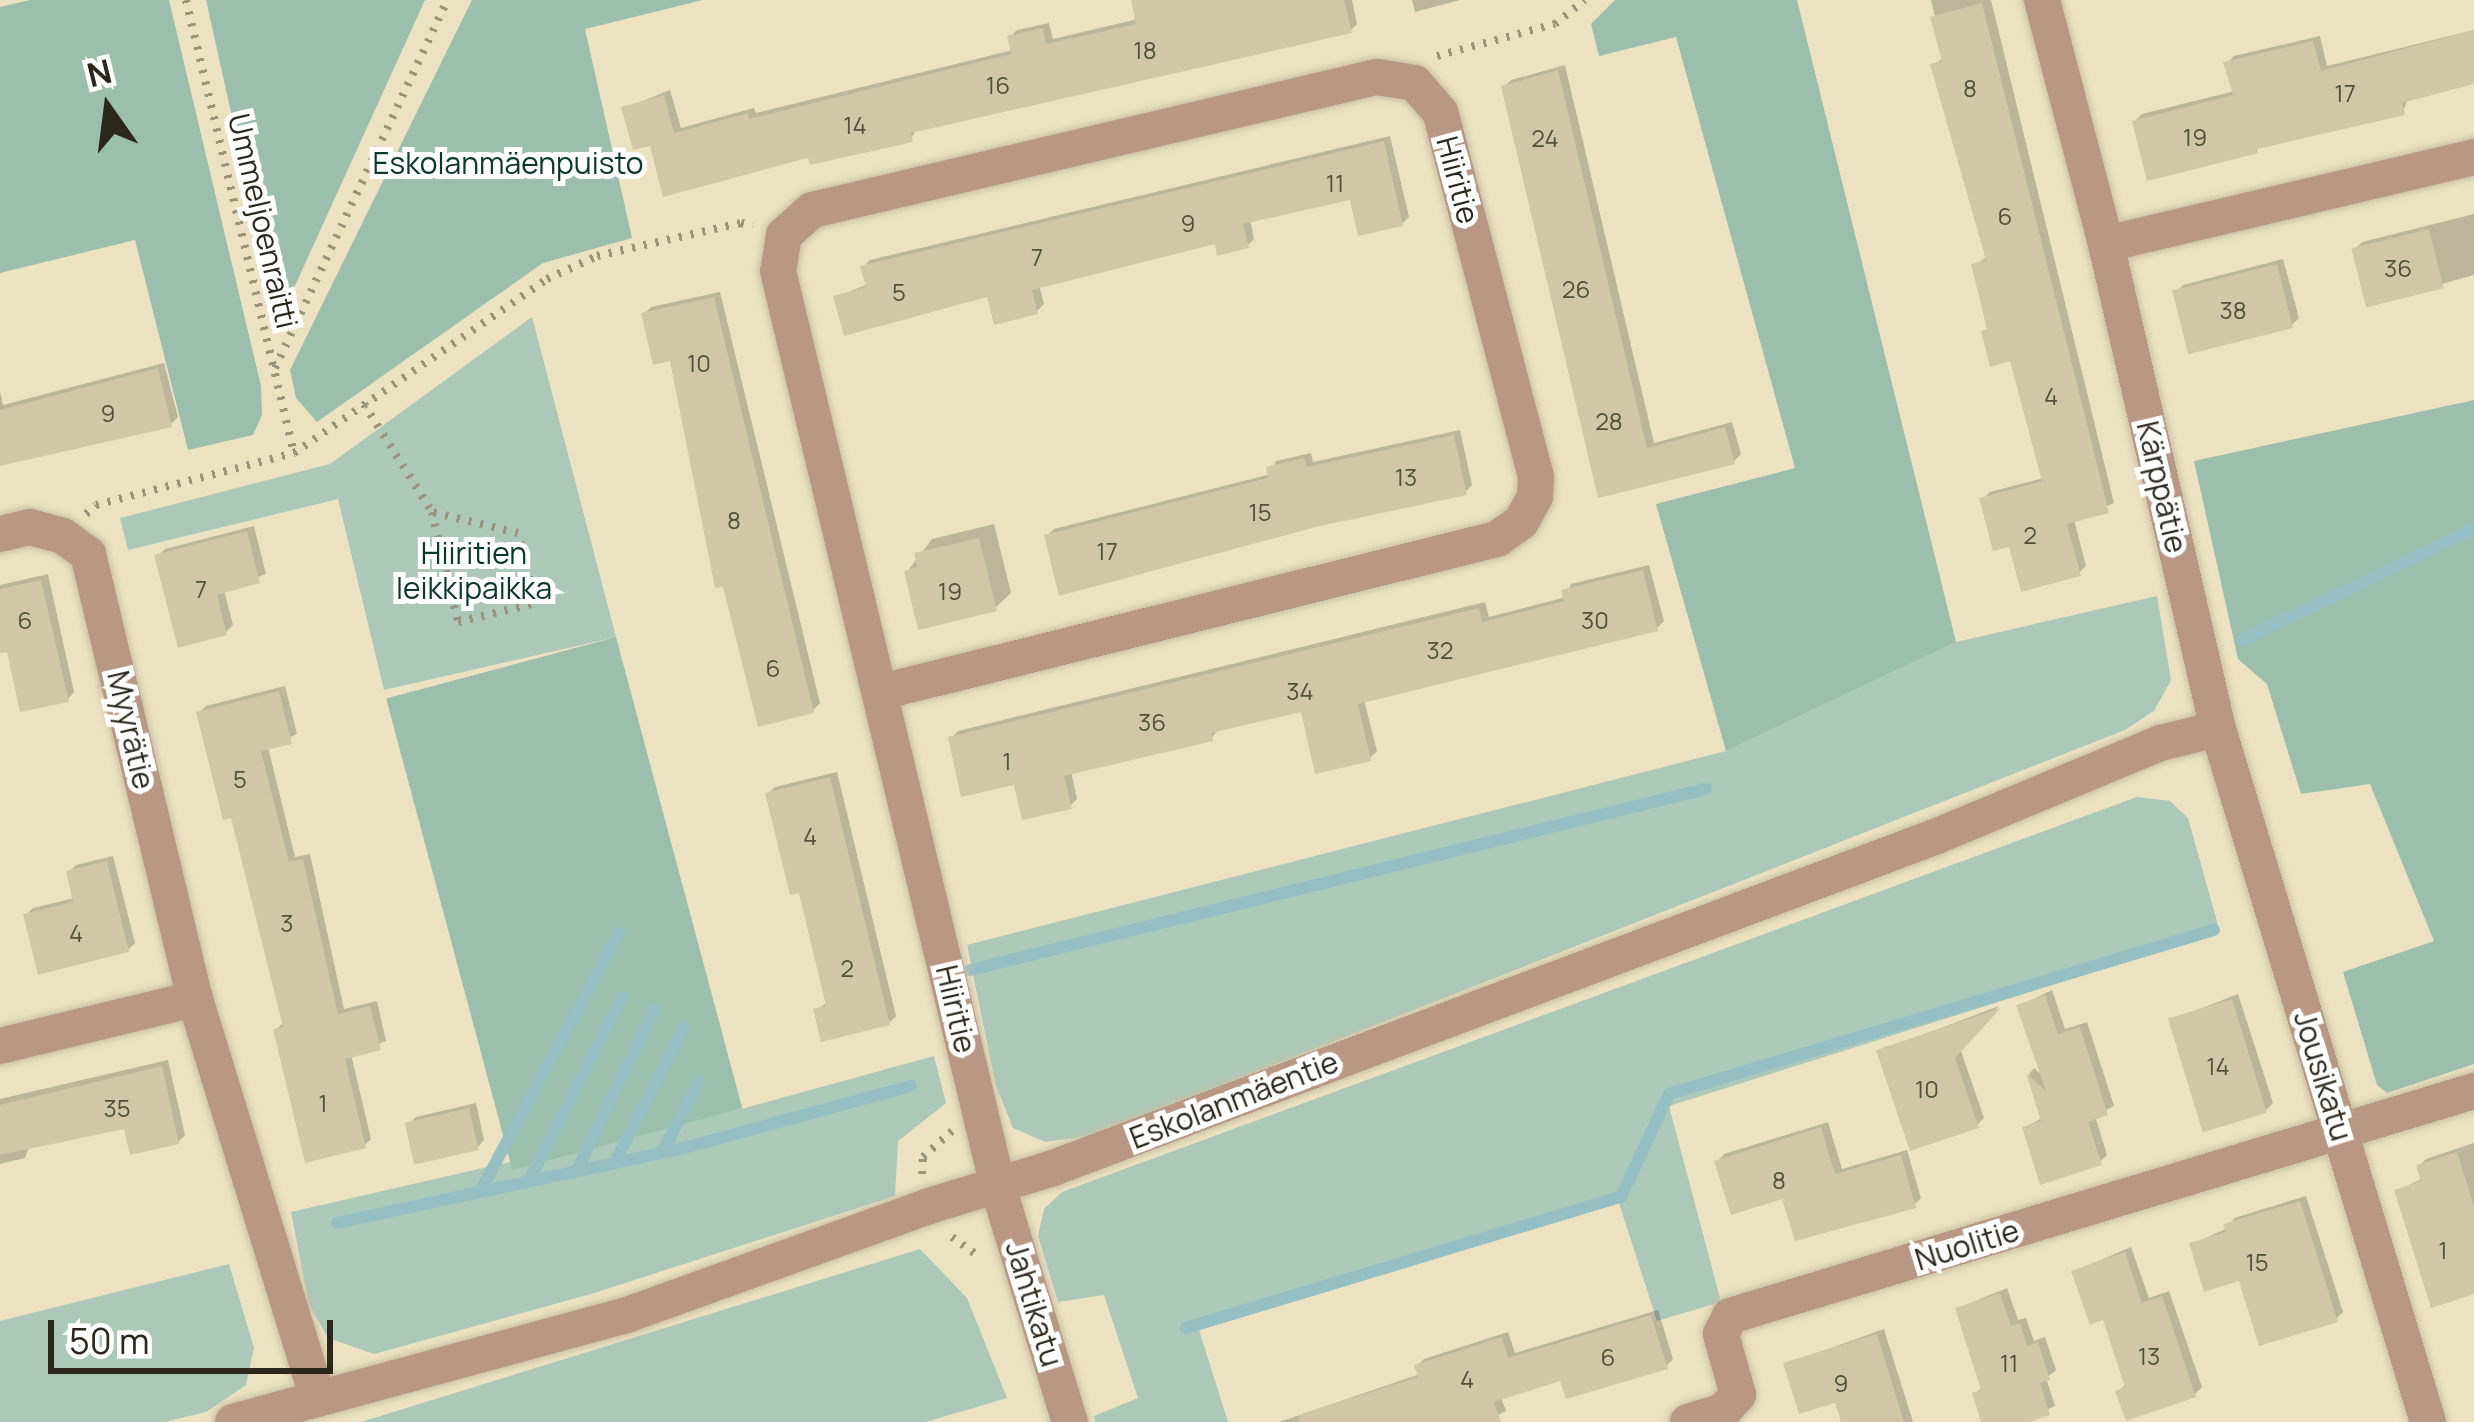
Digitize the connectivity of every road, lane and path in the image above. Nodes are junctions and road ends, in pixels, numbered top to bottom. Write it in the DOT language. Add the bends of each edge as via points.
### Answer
graph roads {
  1 [pos="186,0"];
  2 [pos="447,0"];
  3 [pos="1585,0"];
  4 [pos="2042,0"];
  5 [pos="1415,83"];
  6 [pos="2474,157"];
  7 [pos="784,235"];
  8 [pos="2106,244"];
  9 [pos="274,369"];
  10 [pos="364,404"];
  11 [pos="294,453"];
  12 [pos="432,512"];
  13 [pos="0,534"];
  14 [pos="63,536"];
  15 [pos="881,692"];
  16 [pos="2218,729"];
  17 [pos="195,999"];
  18 [pos="0,1046"];
  19 [pos="2474,1090"];
  20 [pos="982,1120"];
  21 [pos="2340,1133"];
  22 [pos="998,1186"];
  23 [pos="929,1206"];
  24 [pos="982,1266"];
  25 [pos="318,1399"];
  26 [pos="233,1422"];
  27 [pos="1070,1422"];
  28 [pos="1688,1422"];
  29 [pos="2428,1422"];
  1 -- 9 [label="path, Ummeljoenraitti"];
  2 -- 9 [label="path"];
  3 -- 5 [label="path" via="1555,24 1435,56"];
  4 -- 8 [label="street, Kärppätie"];
  5 -- 7 [label="street" via="1376,77 812,210"];
  5 -- 15 [label="street, Hiiritie" via="1440,112 1536,477 1521,522 1497,539"];
  6 -- 8 [label="street"];
  7 -- 10 [label="path" via="741,223 597,256 547,279"];
  7 -- 15 [label="street, Hiiritie" via="778,272"];
  8 -- 16 [label="street, Kärppätie"];
  9 -- 11 [label="path, Ummeljoenraitti"];
  10 -- 11 [label="path"];
  10 -- 12 [label="path"];
  11 -- 14 [label="path" via="96,505"];
  12 -- 12 [label="path" via="518,533 536,603 458,622"];
  13 -- 14 [label="street" via="30,527"];
  14 -- 17 [label="street, Myyrätie" via="88,554"];
  15 -- 20 [label="street, Hiiritie"];
  16 -- 21 [label="street, Jousikatu"];
  16 -- 22 [label="street, Eskolanmäentie" via="2160,743 1937,836"];
  17 -- 18 [label="street"];
  17 -- 25 [label="street, Myyrätie"];
  19 -- 21 [label="street"];
  20 -- 22 [label="street, Hiiritie"];
  20 -- 23 [label="path" via="944,1135 922,1157"];
  21 -- 28 [label="street, Nuolitie" via="1730,1316 1720,1334 1738,1395 1723,1411"];
  21 -- 29 [label="street, Jousikatu"];
  22 -- 23 [label="street, Eskolanmäentie"];
  22 -- 27 [label="street, Jahtikatu"];
  23 -- 24 [label="path" via="937,1230 974,1250"];
  23 -- 25 [label="street, Eskolanmäentie" via="624,1316"];
  25 -- 26 [label="street, Eskolanmäentie"];
}
